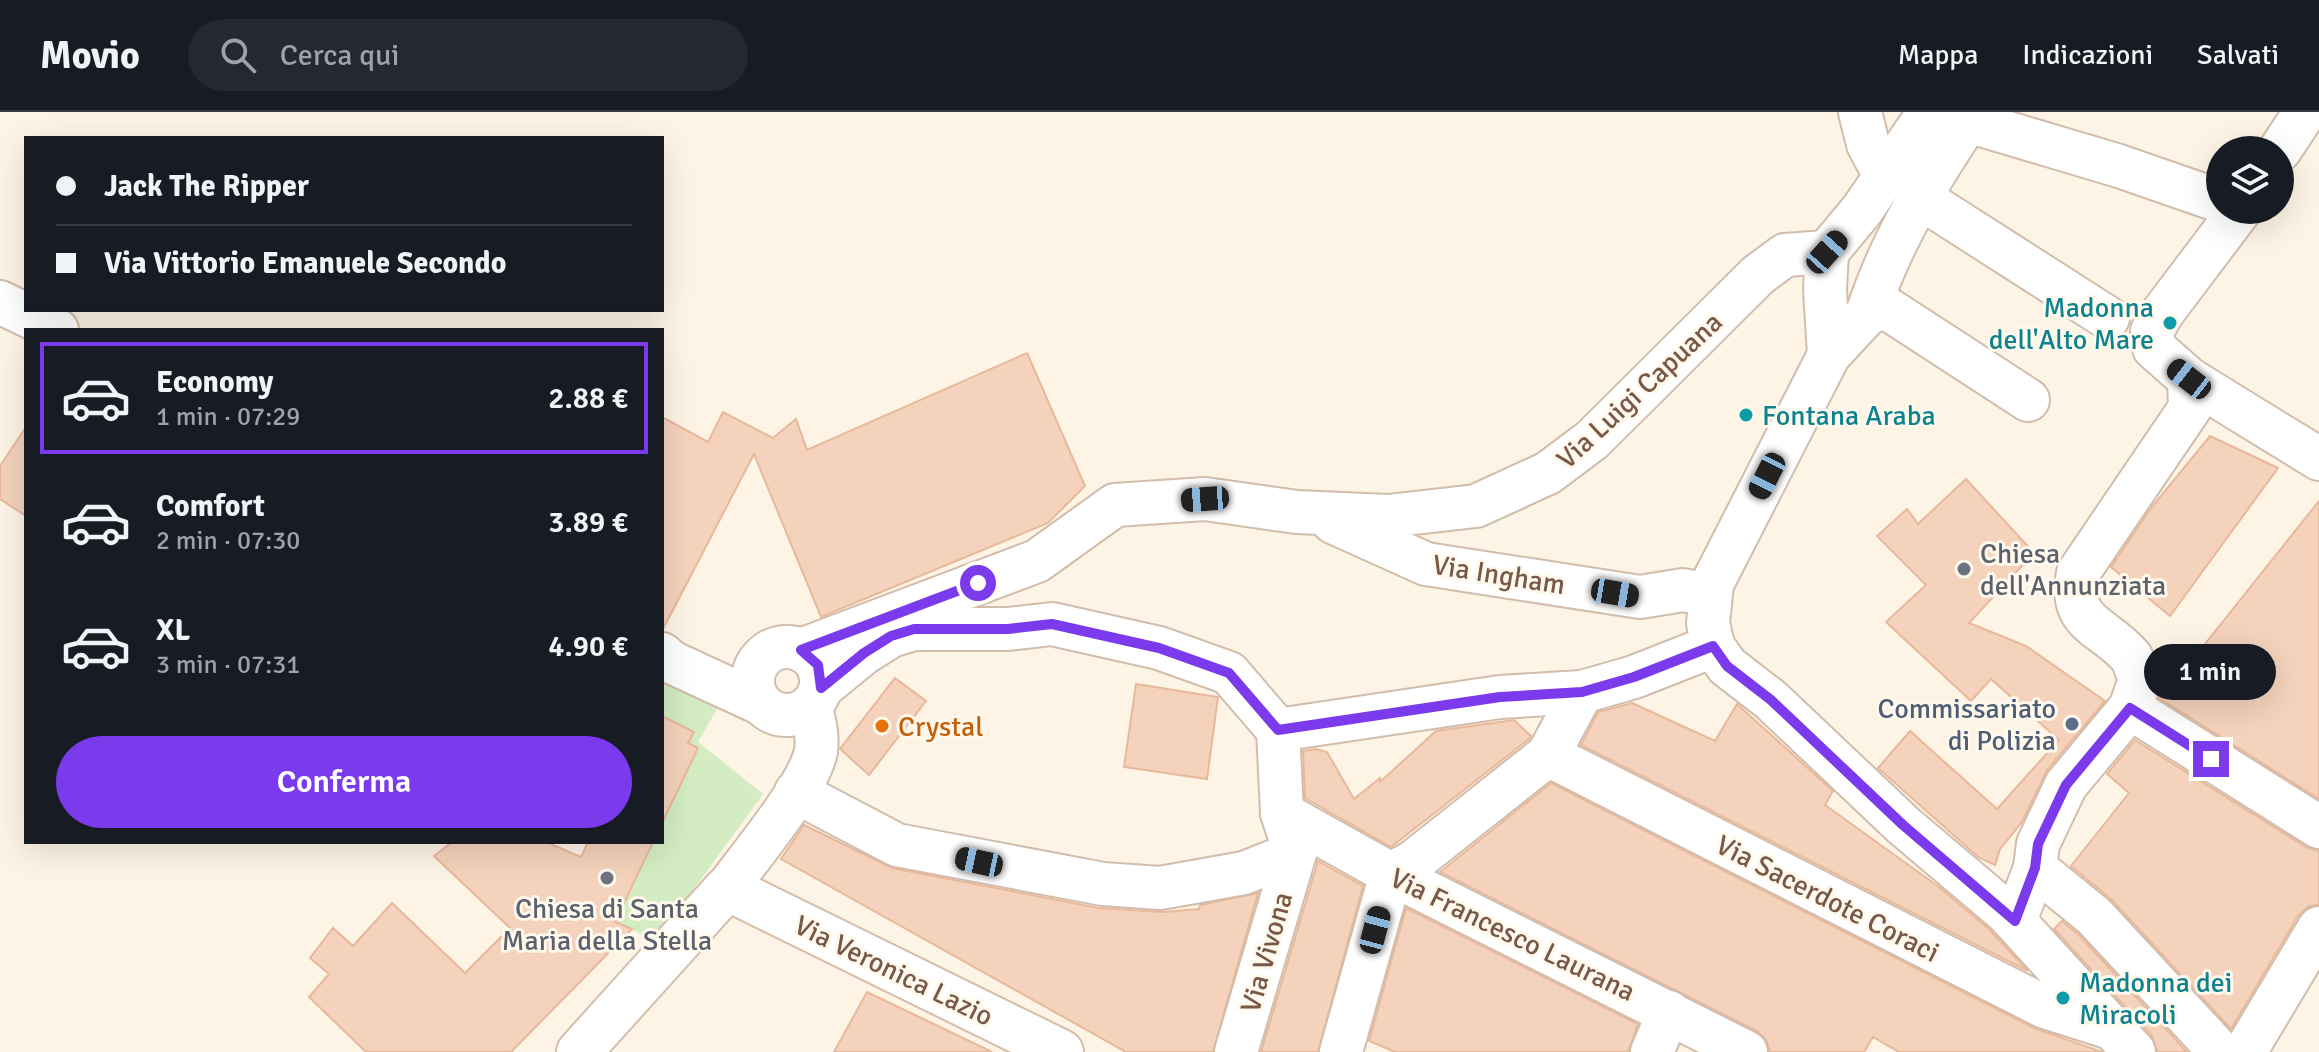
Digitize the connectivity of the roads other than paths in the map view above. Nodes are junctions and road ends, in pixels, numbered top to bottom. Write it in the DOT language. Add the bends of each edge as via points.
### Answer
graph roads {
  1 [pos="1860,112"];
  2 [pos="1957,115"];
  3 [pos="1884,174"];
  4 [pos="2206,196"];
  5 [pos="1919,197"];
  6 [pos="2230,224"];
  7 [pos="1827,252"];
  8 [pos="0,302"];
  9 [pos="1867,314"];
  10 [pos="2108,318"];
  11 [pos="53,328"];
  12 [pos="1829,355"];
  13 [pos="2189,379"];
  14 [pos="2028,400"];
  15 [pos="2319,459"];
  16 [pos="1297,512"];
  17 [pos="1709,595"];
  18 [pos="664,641"];
  19 [pos="1713,646"];
  20 [pos="785,651"];
  21 [pos="664,656"];
  22 [pos="1582,692"];
  23 [pos="816,697"];
  24 [pos="764,706"];
  25 [pos="2130,708"];
  26 [pos="1278,730"];
  27 [pos="1548,755"];
  28 [pos="788,803"];
  29 [pos="1282,813"];
  30 [pos="2319,827"];
  31 [pos="1295,853"];
  32 [pos="2035,868"];
  33 [pos="1391,874"];
  34 [pos="727,888"];
  35 [pos="2015,921"];
  36 [pos="2319,928"];
  37 [pos="1669,1012"];
  38 [pos="2123,1040"];
  39 [pos="579,1052"];
  40 [pos="1061,1052"];
  41 [pos="1236,1052"];
  42 [pos="1341,1052"];
  43 [pos="1652,1052"];
  44 [pos="1746,1052"];
  45 [pos="2220,1052"];
  46 [pos="2245,1052"];
  1 -- 3 [label="street" via="1868,144"];
  2 -- 3 [label="street"];
  2 -- 4 [label="street"];
  2 -- 5 [label="street"];
  3 -- 7 [label="street"];
  5 -- 9 [label="street"];
  5 -- 10 [label="street"];
  6 -- 13 [label="street" via="2152,331 2160,356"];
  7 -- 12 [label="street"];
  7 -- 16 [label="street, Via Luigi Capuana" via="1785,255 1592,440 1516,489 1476,506 1388,516"];
  8 -- 11 [label="street"];
  9 -- 12 [label="street"];
  9 -- 14 [label="street" via="1885,307"];
  12 -- 17 [label="street"];
  13 -- 15 [label="street"];
  13 -- 25 [label="street" via="2190,408 2078,573 2073,594 2084,618 2132,658 2140,680"];
  16 -- 17 [label="street, Via Ingham" via="1426,564 1640,597 1683,590"];
  16 -- 20 [label="street, Via Luigi Capuana" via="1205,499 1115,505 1037,561"];
  17 -- 19 [label="street"];
  18 -- 20 [label="street, Via Luigi Capuana" via="718,654"];
  19 -- 22 [label="street"];
  19 -- 35 [label="street" via="1727,666"];
  20 -- 23 [label="street" via="818,665"];
  20 -- 24 [label="street" via="760,660 753,681"];
  21 -- 24 [label="street"];
  22 -- 26 [label="street" via="1500,697"];
  22 -- 27 [label="street"];
  23 -- 24 [label="street" via="789,716"];
  23 -- 26 [label="street" via="891,636 914,629 1052,624 1159,648 1229,673"];
  23 -- 28 [label="street" via="817,747"];
  24 -- 28 [label="street" via="788,758"];
  25 -- 30 [label="street"];
  25 -- 32 [label="street" via="2066,785 2038,844"];
  26 -- 29 [label="street"];
  27 -- 33 [label="street"];
  27 -- 38 [label="street, Via Sacerdote Coraci" via="2045,1007"];
  28 -- 31 [label="street" via="897,845 1103,884 1160,888 1244,873"];
  28 -- 34 [label="street"];
  29 -- 31 [label="street"];
  29 -- 33 [label="street, Via Francesco Laurana"];
  31 -- 41 [label="street, Via Vivona"];
  32 -- 35 [label="street"];
  32 -- 45 [label="street" via="2094,916"];
  33 -- 37 [label="street, Via Francesco Laurana"];
  33 -- 42 [label="street"];
  34 -- 39 [label="street"];
  34 -- 40 [label="street, Via Veronica Lazio"];
  35 -- 38 [label="street"];
  36 -- 46 [label="street"];
  37 -- 43 [label="street"];
  37 -- 44 [label="street, Via Francesco Laurana"];
}
